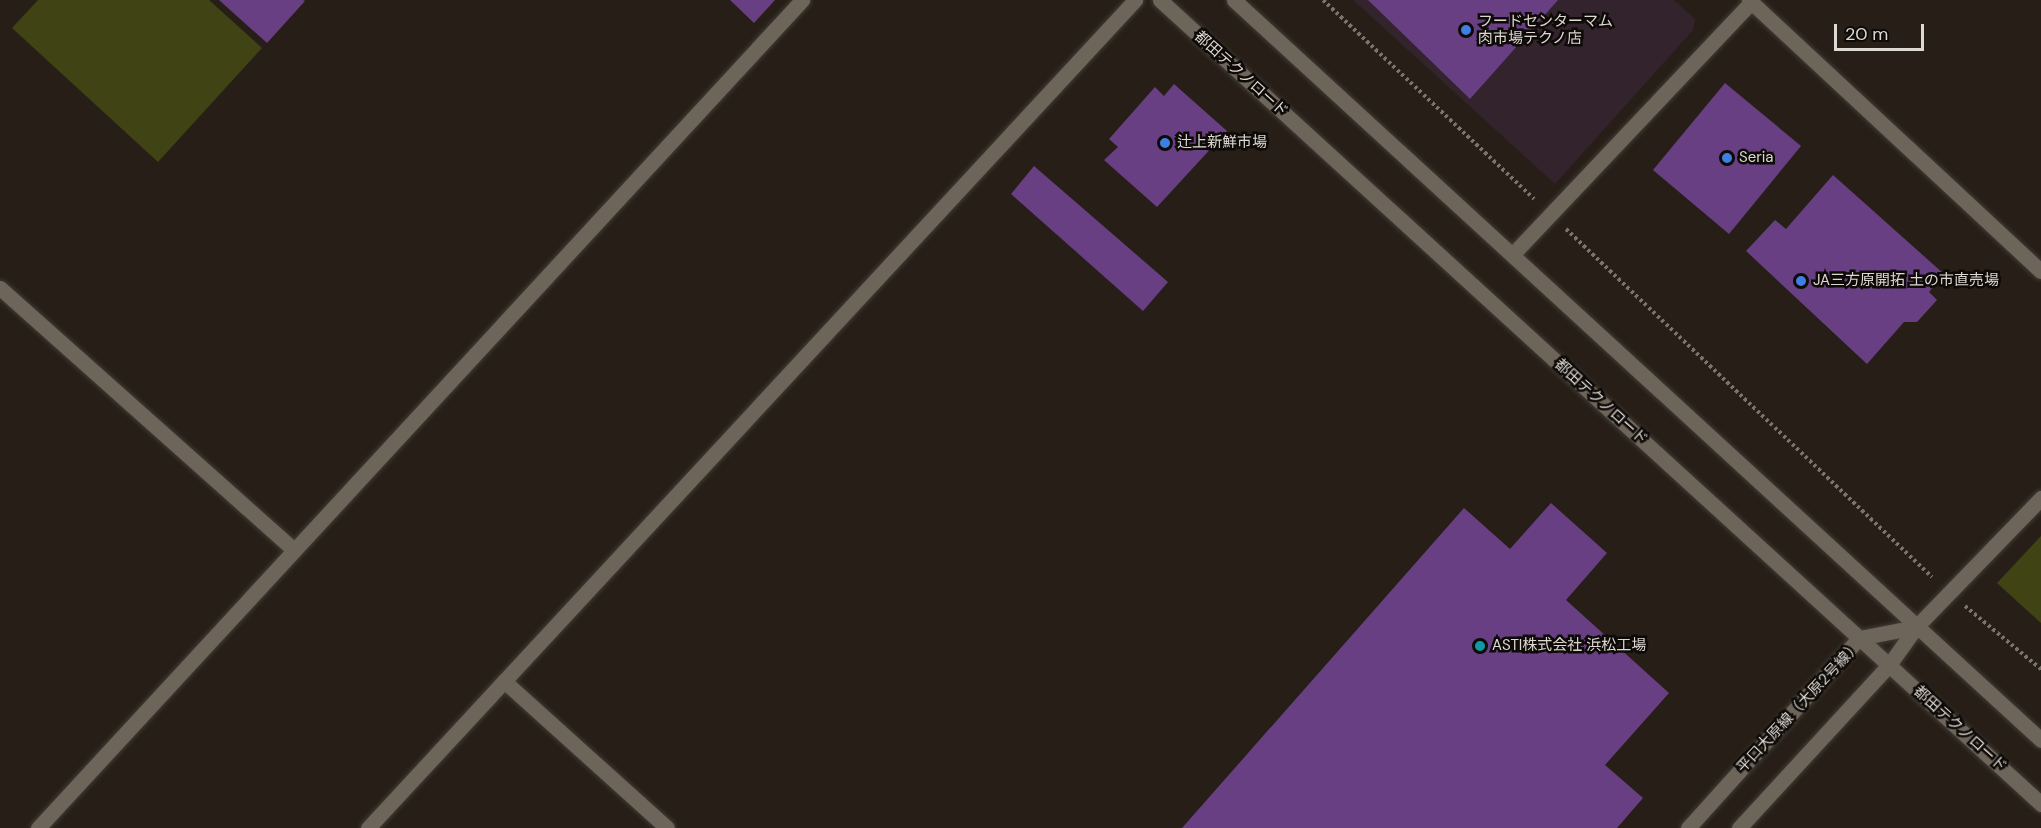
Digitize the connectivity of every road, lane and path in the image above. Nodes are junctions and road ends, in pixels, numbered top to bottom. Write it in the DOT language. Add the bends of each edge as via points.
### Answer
graph roads {
  1 [pos="802,0"];
  2 [pos="1135,0"];
  3 [pos="1160,0"];
  4 [pos="1234,0"];
  5 [pos="1323,0"];
  6 [pos="1750,1"];
  7 [pos="1550,215"];
  8 [pos="1514,254"];
  9 [pos="2041,271"];
  10 [pos="0,288"];
  11 [pos="2041,498"];
  12 [pos="294,550"];
  13 [pos="1948,593"];
  14 [pos="1916,627"];
  15 [pos="1859,638"];
  16 [pos="1888,664"];
  17 [pos="2041,669"];
  18 [pos="504,681"];
  19 [pos="2041,740"];
  20 [pos="2041,804"];
  21 [pos="38,828"];
  22 [pos="368,828"];
  23 [pos="667,828"];
  24 [pos="1688,828"];
  25 [pos="1739,828"];
  1 -- 12 [label="street"];
  2 -- 18 [label="street"];
  3 -- 15 [label="street, 都田テクノロード"];
  4 -- 8 [label="street"];
  5 -- 7 [label="path"];
  6 -- 7 [label="street"];
  6 -- 9 [label="street"];
  7 -- 8 [label="street"];
  7 -- 13 [label="path"];
  8 -- 14 [label="street"];
  10 -- 12 [label="street"];
  11 -- 13 [label="street"];
  12 -- 21 [label="street"];
  13 -- 14 [label="street"];
  13 -- 17 [label="path"];
  14 -- 15 [label="street, 平口大原線（大原2号線）"];
  14 -- 16 [label="street"];
  14 -- 19 [label="street"];
  15 -- 16 [label="street, 都田テクノロード"];
  15 -- 24 [label="street, 平口大原線（大原2号線）"];
  16 -- 20 [label="street, 都田テクノロード"];
  16 -- 25 [label="street"];
  18 -- 22 [label="street"];
  18 -- 23 [label="street"];
}
